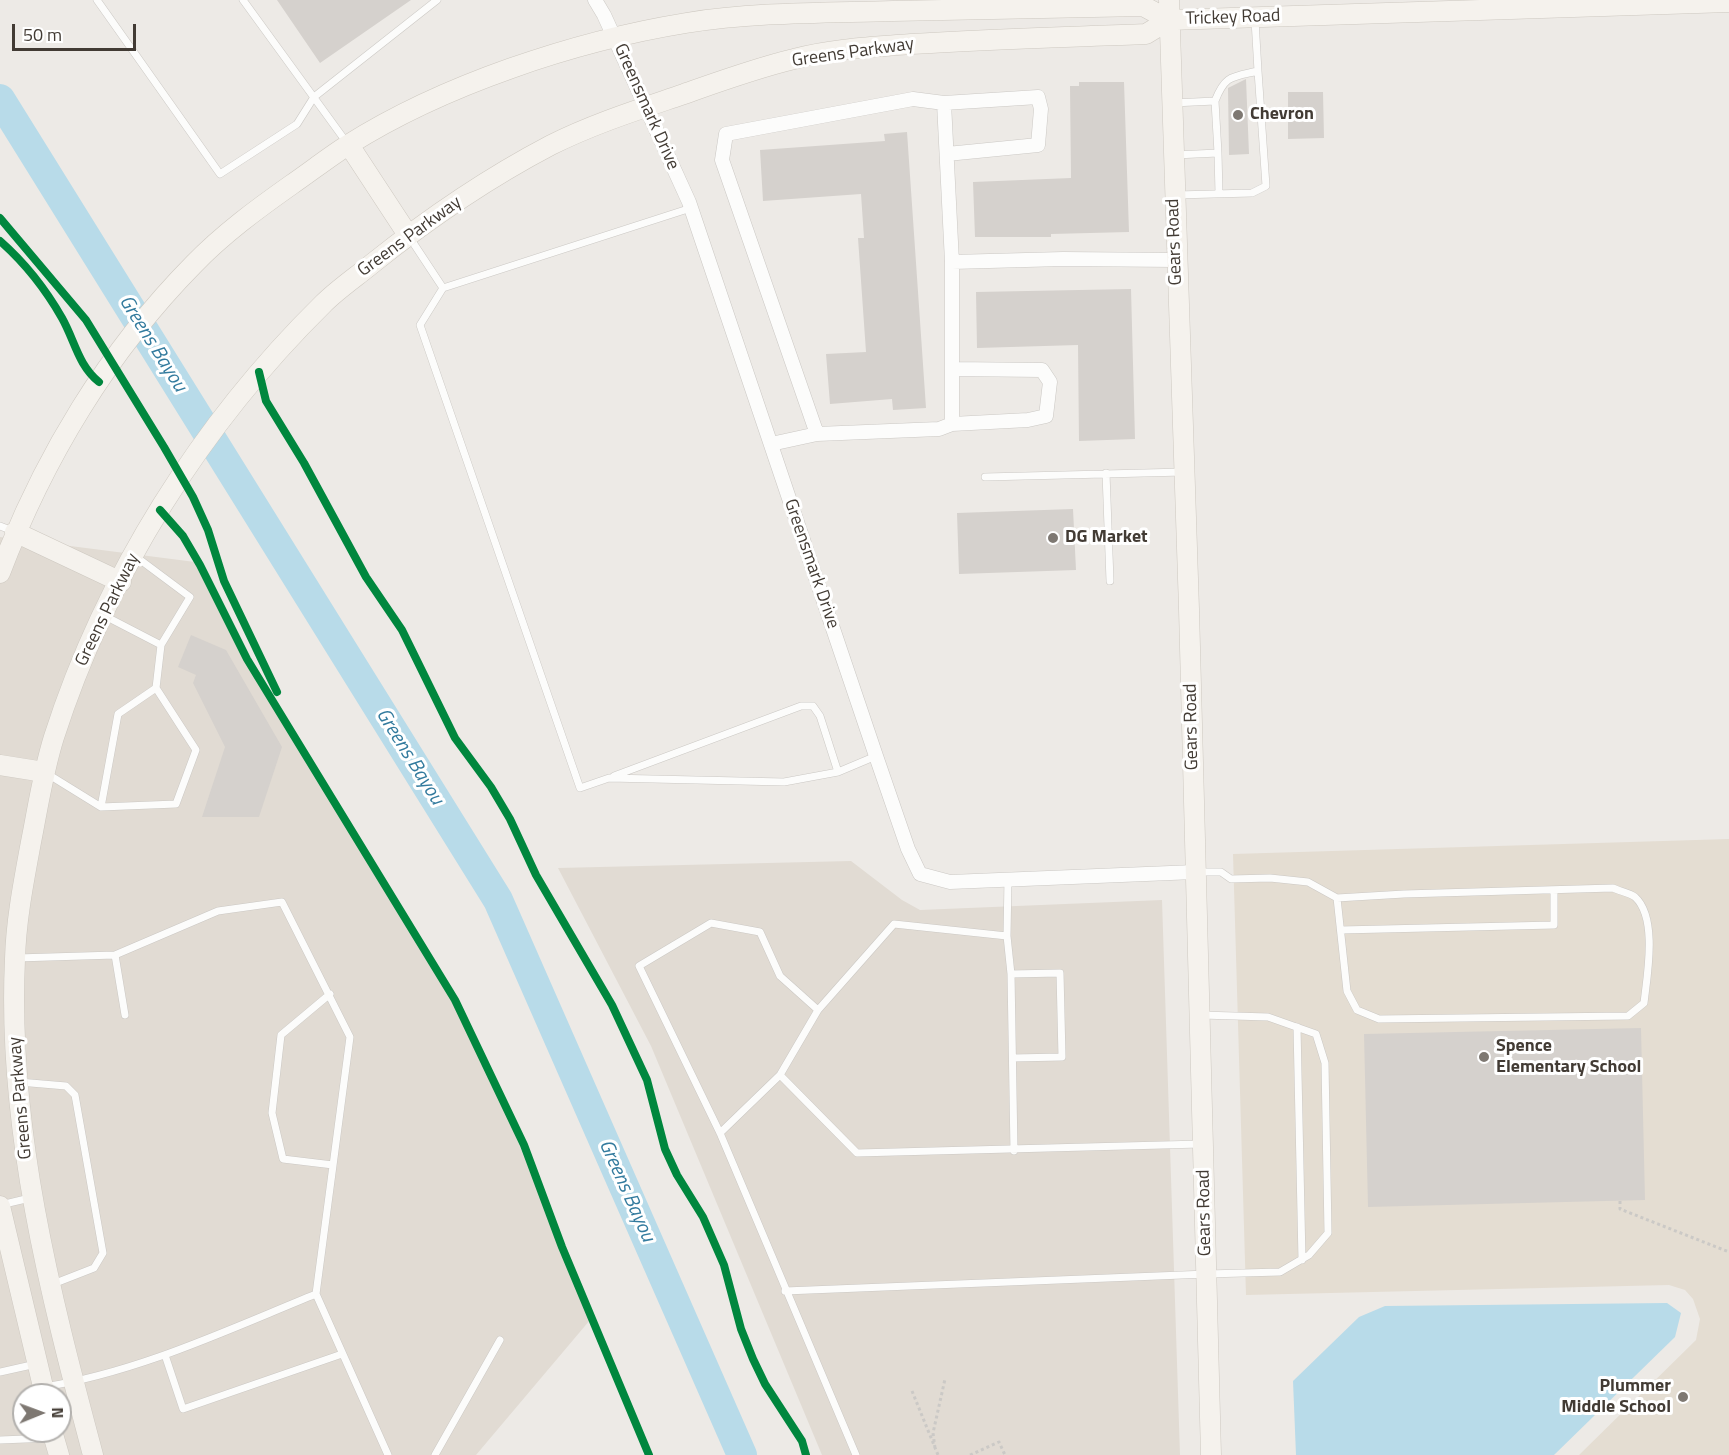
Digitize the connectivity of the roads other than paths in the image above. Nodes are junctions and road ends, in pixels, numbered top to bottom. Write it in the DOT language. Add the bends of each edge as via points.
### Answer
graph roads {
  1 [pos="97,0"];
  2 [pos="243,0"];
  3 [pos="436,0"];
  4 [pos="595,0"];
  5 [pos="1169,0"];
  6 [pos="1729,2"];
  7 [pos="936,5"];
  8 [pos="1255,17"];
  9 [pos="1169,20"];
  10 [pos="615,38"];
  11 [pos="937,42"];
  12 [pos="1258,71"];
  13 [pos="314,97"];
  14 [pos="1215,101"];
  15 [pos="944,103"];
  16 [pos="1172,103"];
  17 [pos="646,106"];
  18 [pos="349,145"];
  19 [pos="1218,153"];
  20 [pos="947,154"];
  21 [pos="1173,155"];
  22 [pos="1219,194"];
  23 [pos="1174,195"];
  24 [pos="691,208"];
  25 [pos="408,235"];
  26 [pos="1176,260"];
  27 [pos="952,262"];
  28 [pos="443,288"];
  29 [pos="952,369"];
  30 [pos="952,423"];
  31 [pos="817,434"];
  32 [pos="771,444"];
  33 [pos="1184,472"];
  34 [pos="1106,473"];
  35 [pos="985,477"];
  36 [pos="8,529"];
  37 [pos="133,554"];
  38 [pos="0,573"];
  39 [pos="1110,581"];
  40 [pos="121,582"];
  41 [pos="103,615"];
  42 [pos="161,645"];
  43 [pos="156,687"];
  44 [pos="876,756"];
  45 [pos="0,765"];
  46 [pos="44,772"];
  47 [pos="838,772"];
  48 [pos="609,778"];
  49 [pos="101,807"];
  50 [pos="1195,872"];
  51 [pos="1008,878"];
  52 [pos="1554,890"];
  53 [pos="1337,898"];
  54 [pos="1341,930"];
  55 [pos="1007,936"];
  56 [pos="115,955"];
  57 [pos="7,959"];
  58 [pos="1011,974"];
  59 [pos="330,994"];
  60 [pos="818,1010"];
  61 [pos="125,1015"];
  62 [pos="1199,1015"];
  63 [pos="1297,1027"];
  64 [pos="1013,1058"];
  65 [pos="780,1075"];
  66 [pos="19,1082"];
  67 [pos="720,1133"];
  68 [pos="1203,1144"];
  69 [pos="1014,1150"];
  70 [pos="333,1165"];
  71 [pos="33,1198"];
  72 [pos="0,1206"];
  73 [pos="1302,1260"];
  74 [pos="1207,1274"];
  75 [pos="51,1285"];
  76 [pos="785,1291"];
  77 [pos="316,1294"];
  78 [pos="500,1340"];
  79 [pos="342,1354"];
  80 [pos="165,1355"];
  81 [pos="38,1364"];
  82 [pos="0,1372"];
  83 [pos="74,1382"];
  84 [pos="42,1383"];
  85 [pos="71,1383"];
  86 [pos="93,1455"];
  87 [pos="388,1455"];
  88 [pos="435,1455"];
  89 [pos="856,1455"];
  90 [pos="1211,1455"];
  1 -- 13 [label="lane" via="220,174 297,124"];
  2 -- 13 [label="lane"];
  3 -- 13 [label="lane"];
  4 -- 10 [label="street, Greensmark Drive"];
  5 -- 9 [label="street, Gears Road"];
  6 -- 8 [label="street, Trickey Road"];
  7 -- 9 [label="street, Greens Parkway" via="1143,6"];
  7 -- 10 [label="street, Greens Parkway" via="687,23"];
  7 -- 11 [label="street"];
  8 -- 9 [label="street, Trickey Road"];
  8 -- 12 [label="lane"];
  9 -- 11 [label="street, Greens Parkway" via="1146,34"];
  9 -- 16 [label="street, Gears Road"];
  10 -- 17 [label="street, Greensmark Drive"];
  10 -- 18 [label="street, Greens Parkway" via="512,69 428,102"];
  11 -- 17 [label="street, Greens Parkway" via="797,58"];
  12 -- 14 [label="lane" via="1229,77"];
  12 -- 22 [label="lane" via="1266,186 1252,193"];
  13 -- 18 [label="lane"];
  14 -- 16 [label="lane"];
  14 -- 19 [label="lane"];
  15 -- 20 [label="street"];
  15 -- 20 [label="street" via="1038,97 1041,109 1038,145"];
  15 -- 31 [label="street" via="913,99 726,134 723,160"];
  16 -- 21 [label="street, Gears Road"];
  17 -- 24 [label="street, Greensmark Drive"];
  17 -- 25 [label="street, Greens Parkway" via="599,122 548,147 480,186"];
  18 -- 25 [label="street"];
  18 -- 36 [label="street, Greens Parkway" via="247,216 196,262 123,345"];
  19 -- 21 [label="lane"];
  19 -- 22 [label="lane"];
  20 -- 27 [label="street"];
  21 -- 23 [label="street, Gears Road"];
  22 -- 23 [label="lane"];
  23 -- 26 [label="street, Gears Road"];
  24 -- 28 [label="lane"];
  24 -- 32 [label="street, Greensmark Drive"];
  25 -- 28 [label="lane"];
  25 -- 37 [label="street, Greens Parkway" via="327,300 249,384 165,501"];
  26 -- 27 [label="street"];
  26 -- 33 [label="street, Gears Road"];
  27 -- 29 [label="street"];
  28 -- 48 [label="lane" via="420,325 580,788"];
  29 -- 30 [label="street"];
  29 -- 30 [label="street" via="1042,370 1050,382 1046,416"];
  30 -- 31 [label="street" via="939,429"];
  31 -- 32 [label="street"];
  32 -- 44 [label="street, Greensmark Drive"];
  33 -- 34 [label="lane"];
  33 -- 50 [label="street, Gears Road"];
  34 -- 35 [label="lane"];
  34 -- 39 [label="lane"];
  36 -- 38 [label="street, Greens Parkway"];
  36 -- 40 [label="street"];
  37 -- 40 [label="street, Greens Parkway"];
  37 -- 42 [label="lane" via="190,597"];
  40 -- 41 [label="street, Greens Parkway"];
  41 -- 42 [label="lane"];
  41 -- 46 [label="street, Greens Parkway" via="74,681"];
  42 -- 43 [label="lane"];
  43 -- 49 [label="lane" via="118,714"];
  43 -- 49 [label="lane" via="196,750 176,804"];
  44 -- 47 [label="lane"];
  44 -- 51 [label="street, Greensmark Drive" via="920,874 950,882"];
  45 -- 46 [label="street"];
  46 -- 49 [label="lane"];
  46 -- 57 [label="street, Greens Parkway"];
  47 -- 48 [label="lane" via="784,782"];
  47 -- 48 [label="lane" via="820,716 813,706 801,706"];
  50 -- 51 [label="street, Greensmark Drive"];
  50 -- 53 [label="lane" via="1221,872 1231,879 1308,882"];
  50 -- 62 [label="street, Gears Road"];
  51 -- 55 [label="lane"];
  52 -- 53 [label="lane"];
  52 -- 54 [label="lane" via="1554,925"];
  52 -- 54 [label="lane" via="1612,888 1635,897 1646,918 1650,953 1644,1003 1628,1016 1379,1019 1358,1010 1347,992"];
  53 -- 54 [label="lane"];
  55 -- 58 [label="lane"];
  55 -- 60 [label="lane" via="894,924"];
  56 -- 57 [label="lane"];
  56 -- 59 [label="lane" via="218,911 282,902"];
  56 -- 61 [label="lane"];
  57 -- 66 [label="street, Greens Parkway"];
  58 -- 64 [label="lane"];
  58 -- 64 [label="lane" via="1060,973 1062,1058"];
  59 -- 70 [label="lane" via="350,1037"];
  59 -- 70 [label="lane" via="281,1035 272,1113 283,1159"];
  60 -- 65 [label="lane"];
  60 -- 67 [label="lane" via="780,976 760,932 711,923 639,966"];
  62 -- 63 [label="lane" via="1268,1017"];
  62 -- 68 [label="street, Gears Road"];
  63 -- 73 [label="lane"];
  63 -- 73 [label="lane" via="1316,1034 1325,1063 1328,1233"];
  64 -- 69 [label="lane"];
  65 -- 67 [label="lane"];
  65 -- 69 [label="lane" via="857,1153"];
  66 -- 71 [label="street, Greens Parkway"];
  66 -- 75 [label="lane" via="66,1086 75,1095 103,1253 94,1268"];
  67 -- 76 [label="lane"];
  68 -- 69 [label="lane"];
  68 -- 74 [label="street, Gears Road"];
  70 -- 77 [label="lane"];
  71 -- 72 [label="lane"];
  71 -- 75 [label="street, Greens Parkway"];
  72 -- 81 [label="street"];
  73 -- 74 [label="lane" via="1280,1272"];
  74 -- 76 [label="lane"];
  74 -- 90 [label="street, Gears Road"];
  75 -- 83 [label="street, Greens Parkway"];
  76 -- 89 [label="lane"];
  77 -- 79 [label="lane"];
  77 -- 80 [label="lane"];
  78 -- 88 [label="lane"];
  79 -- 80 [label="lane" via="183,1409"];
  79 -- 87 [label="lane"];
  80 -- 83 [label="lane"];
  81 -- 82 [label="lane"];
  81 -- 84 [label="street"];
  83 -- 85 [label="lane"];
  83 -- 86 [label="street, Greens Parkway"];
}
